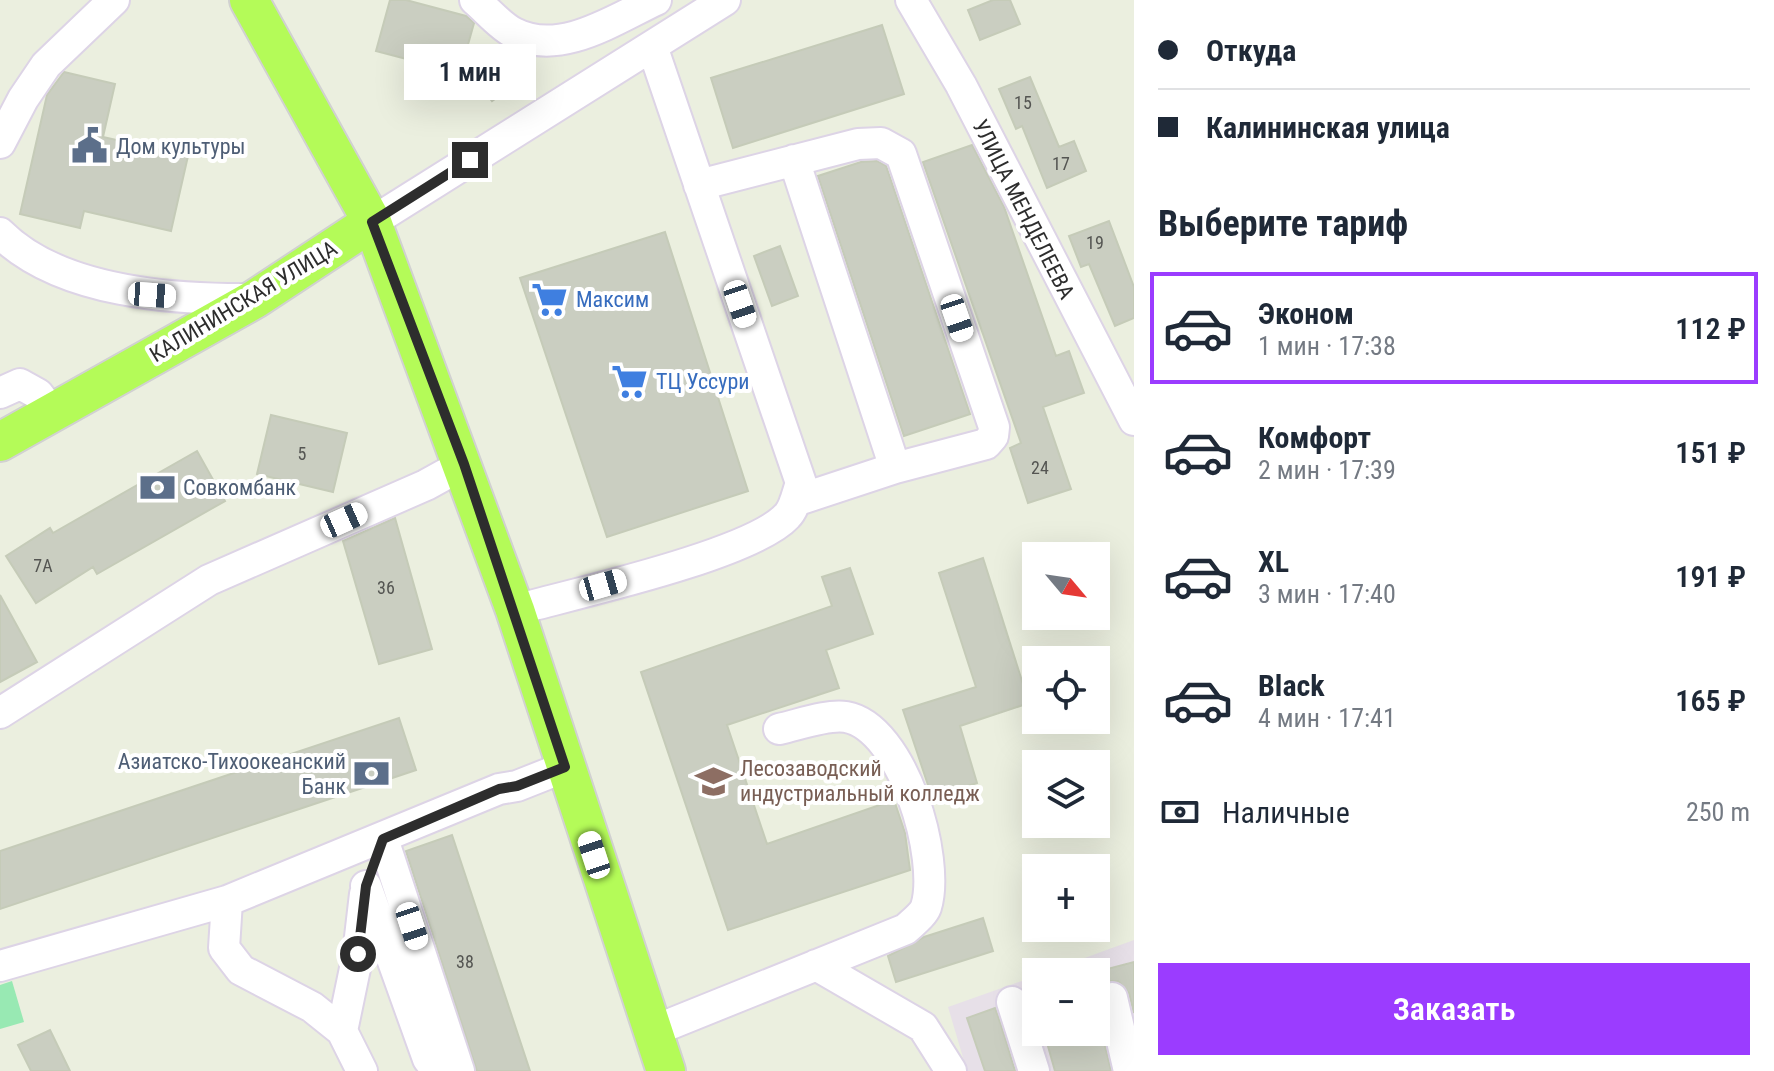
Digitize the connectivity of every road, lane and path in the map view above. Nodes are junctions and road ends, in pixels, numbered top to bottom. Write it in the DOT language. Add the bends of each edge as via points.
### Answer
graph roads {
  1 [pos="114,0"];
  2 [pos="249,0"];
  3 [pos="475,0"];
  4 [pos="656,0"];
  5 [pos="725,0"];
  6 [pos="911,0"];
  7 [pos="652,46"];
  8 [pos="0,143"];
  9 [pos="794,160"];
  10 [pos="699,185"];
  11 [pos="372,222"];
  12 [pos="0,233"];
  13 [pos="255,299"];
  14 [pos="0,393"];
  15 [pos="52,412"];
  16 [pos="1134,420"];
  17 [pos="0,442"];
  18 [pos="464,464"];
  19 [pos="895,468"];
  20 [pos="795,501"];
  21 [pos="515,610"];
  22 [pos="0,713"];
  23 [pos="779,729"];
  24 [pos="565,767"];
  25 [pos="383,839"];
  26 [pos="366,886"];
  27 [pos="227,901"];
  28 [pos="816,965"];
  29 [pos="0,966"];
  30 [pos="1112,998"];
  31 [pos="1012,1002"];
  32 [pos="342,1031"];
  33 [pos="653,1031"];
  34 [pos="362,1071"];
  35 [pos="438,1071"];
  36 [pos="459,1071"];
  37 [pos="666,1071"];
  38 [pos="951,1071"];
  39 [pos="1034,1071"];
  40 [pos="1129,1071"];
  1 -- 8 [label="street" via="46,65"];
  2 -- 11 [label="main road"];
  3 -- 4 [label="street" via="514,33 555,41 583,35"];
  5 -- 7 [label="street, КАЛИНИНСКАЯ УЛИЦА"];
  6 -- 16 [label="street, УЛИЦА МЕНДЕЛЕЕВА" via="961,85"];
  7 -- 10 [label="street"];
  7 -- 11 [label="street, КАЛИНИНСКАЯ УЛИЦА"];
  9 -- 10 [label="street"];
  9 -- 19 [label="street"];
  9 -- 19 [label="street" via="870,142 901,154 994,427 986,444"];
  10 -- 20 [label="street" via="801,483"];
  11 -- 13 [label="main road, КАЛИНИНСКАЯ УЛИЦА"];
  11 -- 18 [label="main road"];
  12 -- 13 [label="street" via="70,275 152,295"];
  13 -- 15 [label="main road, КАЛИНИНСКАЯ УЛИЦА"];
  14 -- 15 [label="street" via="20,384"];
  15 -- 17 [label="main road, КАЛИНИНСКАЯ УЛИЦА"];
  18 -- 21 [label="main road"];
  18 -- 22 [label="street" via="209,580"];
  19 -- 20 [label="street"];
  20 -- 21 [label="street" via="788,516 760,537"];
  21 -- 24 [label="main road"];
  23 -- 28 [label="street" via="844,716 867,725 886,741 914,801 930,878 926,910 906,929"];
  24 -- 25 [label="street"];
  24 -- 33 [label="main road"];
  25 -- 26 [label="street"];
  25 -- 27 [label="street"];
  25 -- 36 [label="street"];
  26 -- 32 [label="street"];
  26 -- 35 [label="street" via="428,1059"];
  27 -- 29 [label="street"];
  27 -- 32 [label="street" via="224,948 241,970 312,1007"];
  28 -- 33 [label="street"];
  28 -- 38 [label="street" via="923,1027"];
  30 -- 40 [label="street"];
  31 -- 39 [label="street"];
  32 -- 34 [label="street"];
  33 -- 37 [label="main road"];
}
